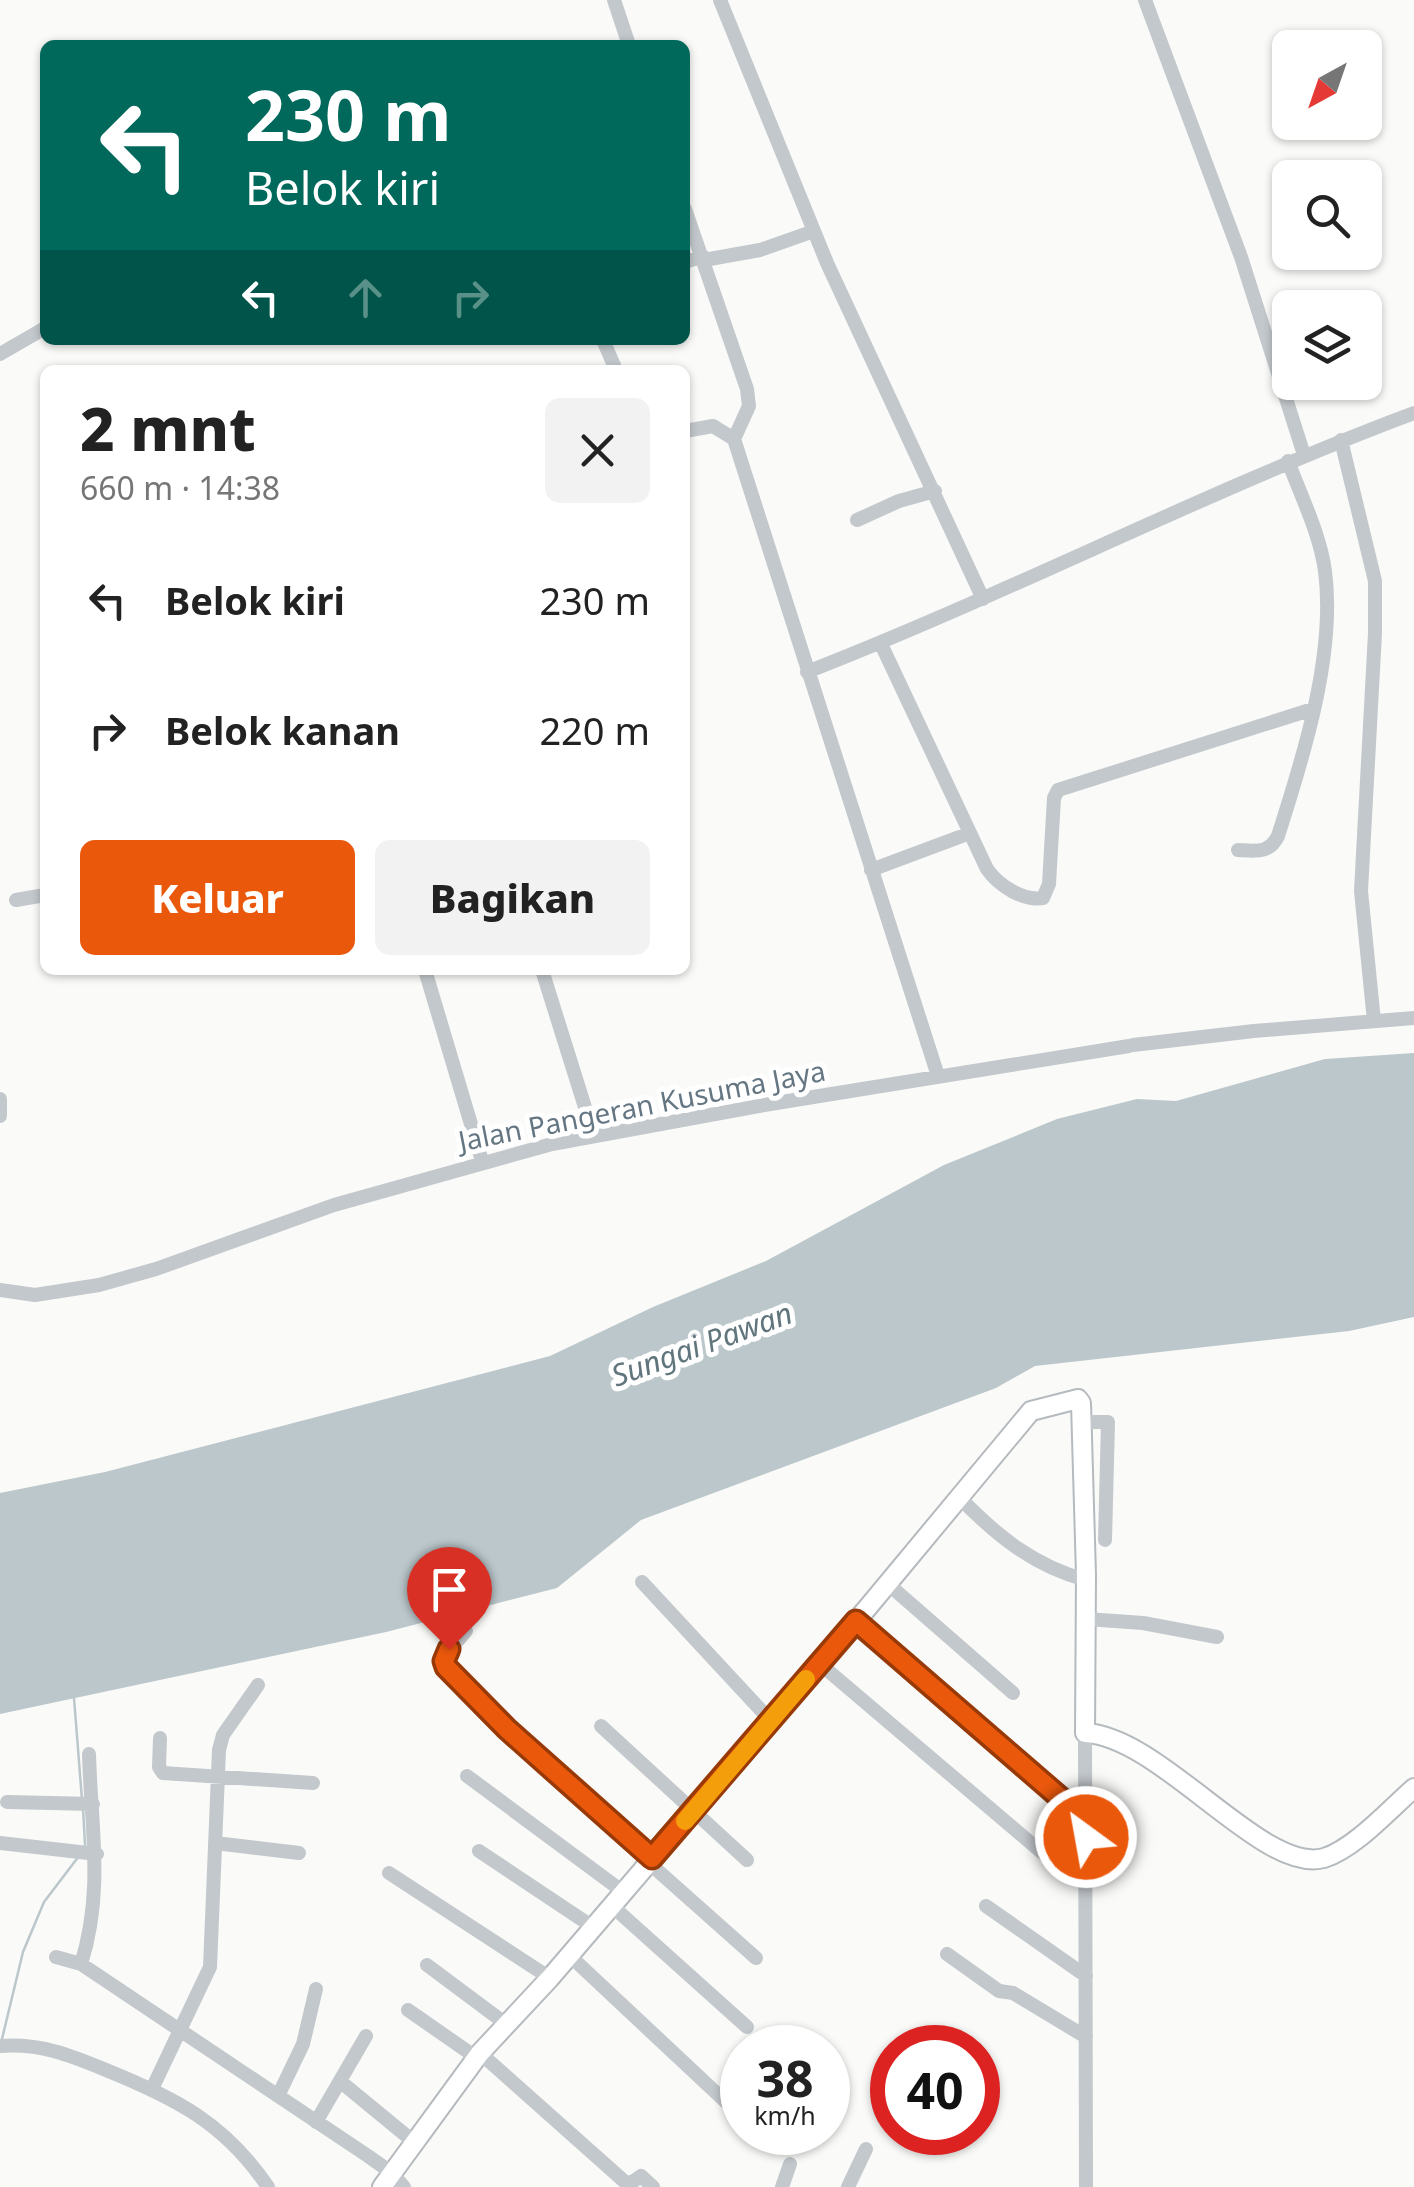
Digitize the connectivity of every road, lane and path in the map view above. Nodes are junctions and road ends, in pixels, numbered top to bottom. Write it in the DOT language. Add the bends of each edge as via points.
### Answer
graph roads {
  1 [pos="614,0"];
  2 [pos="720,0"];
  3 [pos="1146,0"];
  4 [pos="627,40"];
  5 [pos="690,222"];
  6 [pos="814,231"];
  7 [pos="704,258"];
  8 [pos="690,261"];
  9 [pos="40,331"];
  10 [pos="0,354"];
  11 [pos="1414,413"];
  12 [pos="690,430"];
  13 [pos="734,439"];
  14 [pos="1341,440"];
  15 [pos="1304,455"];
  16 [pos="1288,461"];
  17 [pos="935,490"];
  18 [pos="857,520"];
  19 [pos="983,599"];
  20 [pos="881,644"];
  21 [pos="807,672"];
  22 [pos="1313,709"];
  23 [pos="970,833"];
  24 [pos="1238,850"];
  25 [pos="871,870"];
  26 [pos="40,896"];
  27 [pos="16,900"];
  28 [pos="426,975"];
  29 [pos="544,975"];
  30 [pos="1414,1018"];
  31 [pos="1374,1021"];
  32 [pos="938,1076"];
  33 [pos="0,1099"];
  34 [pos="0,1116"];
  35 [pos="594,1136"];
  36 [pos="482,1162"];
  37 [pos="0,1290"];
  38 [pos="1095,1422"];
  39 [pos="960,1498"];
  40 [pos="1105,1540"];
  41 [pos="1086,1580"];
  42 [pos="642,1582"];
  43 [pos="888,1584"];
  44 [pos="1094,1619"];
  45 [pos="856,1621"];
  46 [pos="466,1632"];
  47 [pos="1217,1637"];
  48 [pos="819,1664"];
  49 [pos="258,1685"];
  50 [pos="1012,1693"];
  51 [pos="771,1721"];
  52 [pos="601,1726"];
  53 [pos="1085,1733"];
  54 [pos="160,1738"];
  55 [pos="89,1754"];
  56 [pos="218,1776"];
  57 [pos="467,1776"];
  58 [pos="312,1784"];
  59 [pos="1414,1788"];
  60 [pos="7,1802"];
  61 [pos="93,1804"];
  62 [pos="695,1810"];
  63 [pos="1086,1820"];
  64 [pos="0,1842"];
  65 [pos="215,1843"];
  66 [pos="479,1851"];
  67 [pos="299,1853"];
  68 [pos="97,1854"];
  69 [pos="650,1860"];
  70 [pos="747,1860"];
  71 [pos="388,1873"];
  72 [pos="1085,1876"];
  73 [pos="616,1898"];
  74 [pos="986,1906"];
  75 [pos="593,1927"];
  76 [pos="947,1954"];
  77 [pos="569,1956"];
  78 [pos="56,1957"];
  79 [pos="756,1958"];
  80 [pos="81,1964"];
  81 [pos="427,1965"];
  82 [pos="1086,1976"];
  83 [pos="550,1978"];
  84 [pos="316,1990"];
  85 [pos="408,2010"];
  86 [pos="506,2024"];
  87 [pos="745,2025"];
  88 [pos="182,2030"];
  89 [pos="366,2036"];
  90 [pos="1086,2037"];
  91 [pos="8,2045"];
  92 [pos="478,2056"];
  93 [pos="341,2082"];
  94 [pos="152,2089"];
  95 [pos="278,2096"];
  96 [pos="720,2097"];
  97 [pos="316,2122"];
  98 [pos="414,2142"];
  99 [pos="866,2149"];
  100 [pos="790,2164"];
  101 [pos="393,2182"];
  102 [pos="268,2187"];
  103 [pos="653,2187"];
  104 [pos="782,2187"];
  105 [pos="848,2187"];
  106 [pos="1086,2187"];
  1 -- 4 [label="street"];
  2 -- 6 [label="street"];
  3 -- 15 [label="street" via="1241,256"];
  5 -- 7 [label="street"];
  6 -- 7 [label="street" via="760,250"];
  6 -- 17 [label="street"];
  7 -- 8 [label="street"];
  7 -- 13 [label="street" via="749,398"];
  9 -- 10 [label="street"];
  11 -- 14 [label="street"];
  12 -- 13 [label="street" via="713,426"];
  13 -- 21 [label="street"];
  14 -- 15 [label="street"];
  14 -- 31 [label="street" via="1375,581 1361,891"];
  15 -- 16 [label="street"];
  16 -- 19 [label="street"];
  16 -- 22 [label="street" via="1325,574 1326,622"];
  17 -- 18 [label="street"];
  17 -- 19 [label="street"];
  19 -- 20 [label="street"];
  20 -- 21 [label="street"];
  20 -- 23 [label="street"];
  21 -- 25 [label="street"];
  22 -- 23 [label="street" via="1058,790 1040,900 998,881"];
  22 -- 24 [label="street" via="1278,836 1270,849"];
  23 -- 25 [label="street"];
  25 -- 32 [label="street"];
  26 -- 27 [label="street"];
  28 -- 36 [label="street"];
  29 -- 35 [label="street"];
  30 -- 31 [label="street, Jalan Pangeran Kusuma Jaya"];
  31 -- 32 [label="street, Jalan Pangeran Kusuma Jaya" via="1131,1046"];
  32 -- 35 [label="street, Jalan Pangeran Kusuma Jaya"];
  33 -- 34 [label="street"];
  35 -- 36 [label="street, Jalan Pangeran Kusuma Jaya"];
  36 -- 37 [label="street, Jalan Pangeran Kusuma Jaya" via="112,1282 50,1294"];
  38 -- 39 [label="main road" via="1076,1398 1031,1411"];
  38 -- 40 [label="street"];
  38 -- 41 [label="main road"];
  39 -- 41 [label="street" via="1013,1547"];
  39 -- 43 [label="main road"];
  41 -- 44 [label="main road"];
  42 -- 51 [label="street"];
  43 -- 45 [label="main road"];
  43 -- 50 [label="street"];
  44 -- 47 [label="street"];
  44 -- 53 [label="main road"];
  45 -- 48 [label="main road"];
  45 -- 63 [label="street"];
  46 -- 69 [label="street" via="446,1654 446,1667"];
  48 -- 51 [label="main road"];
  48 -- 72 [label="street" via="1052,1861"];
  49 -- 56 [label="street" via="223,1735"];
  51 -- 62 [label="main road"];
  52 -- 62 [label="street"];
  53 -- 59 [label="main road" via="1137,1750 1297,1858 1335,1853"];
  53 -- 63 [label="street"];
  54 -- 56 [label="street" via="162,1772"];
  55 -- 61 [label="street"];
  56 -- 58 [label="street"];
  56 -- 65 [label="street"];
  57 -- 73 [label="street"];
  60 -- 61 [label="street"];
  61 -- 68 [label="street"];
  62 -- 69 [label="main road"];
  62 -- 70 [label="street"];
  63 -- 72 [label="street"];
  64 -- 68 [label="street"];
  65 -- 67 [label="street"];
  65 -- 88 [label="street" via="210,1966"];
  66 -- 75 [label="street"];
  68 -- 80 [label="street"];
  69 -- 73 [label="main road"];
  69 -- 79 [label="street"];
  71 -- 83 [label="street"];
  72 -- 82 [label="street"];
  73 -- 75 [label="main road"];
  73 -- 87 [label="street"];
  74 -- 82 [label="street"];
  75 -- 77 [label="main road"];
  76 -- 90 [label="street" via="999,1991"];
  77 -- 83 [label="main road"];
  77 -- 96 [label="street"];
  78 -- 80 [label="street"];
  80 -- 88 [label="street"];
  81 -- 86 [label="street"];
  82 -- 90 [label="street"];
  83 -- 86 [label="main road"];
  84 -- 95 [label="street" via="303,2044"];
  85 -- 92 [label="street"];
  86 -- 92 [label="main road"];
  88 -- 94 [label="street"];
  88 -- 95 [label="street"];
  89 -- 93 [label="street"];
  90 -- 106 [label="street"];
  91 -- 94 [label="street" via="60,2051"];
  92 -- 98 [label="main road"];
  92 -- 103 [label="street" via="625,2182 641,2176"];
  93 -- 97 [label="street"];
  93 -- 98 [label="street"];
  94 -- 102 [label="street" via="207,2120"];
  95 -- 97 [label="street"];
  97 -- 101 [label="street"];
  98 -- 101 [label="main road"];
  99 -- 105 [label="street"];
  100 -- 104 [label="street"];
}
